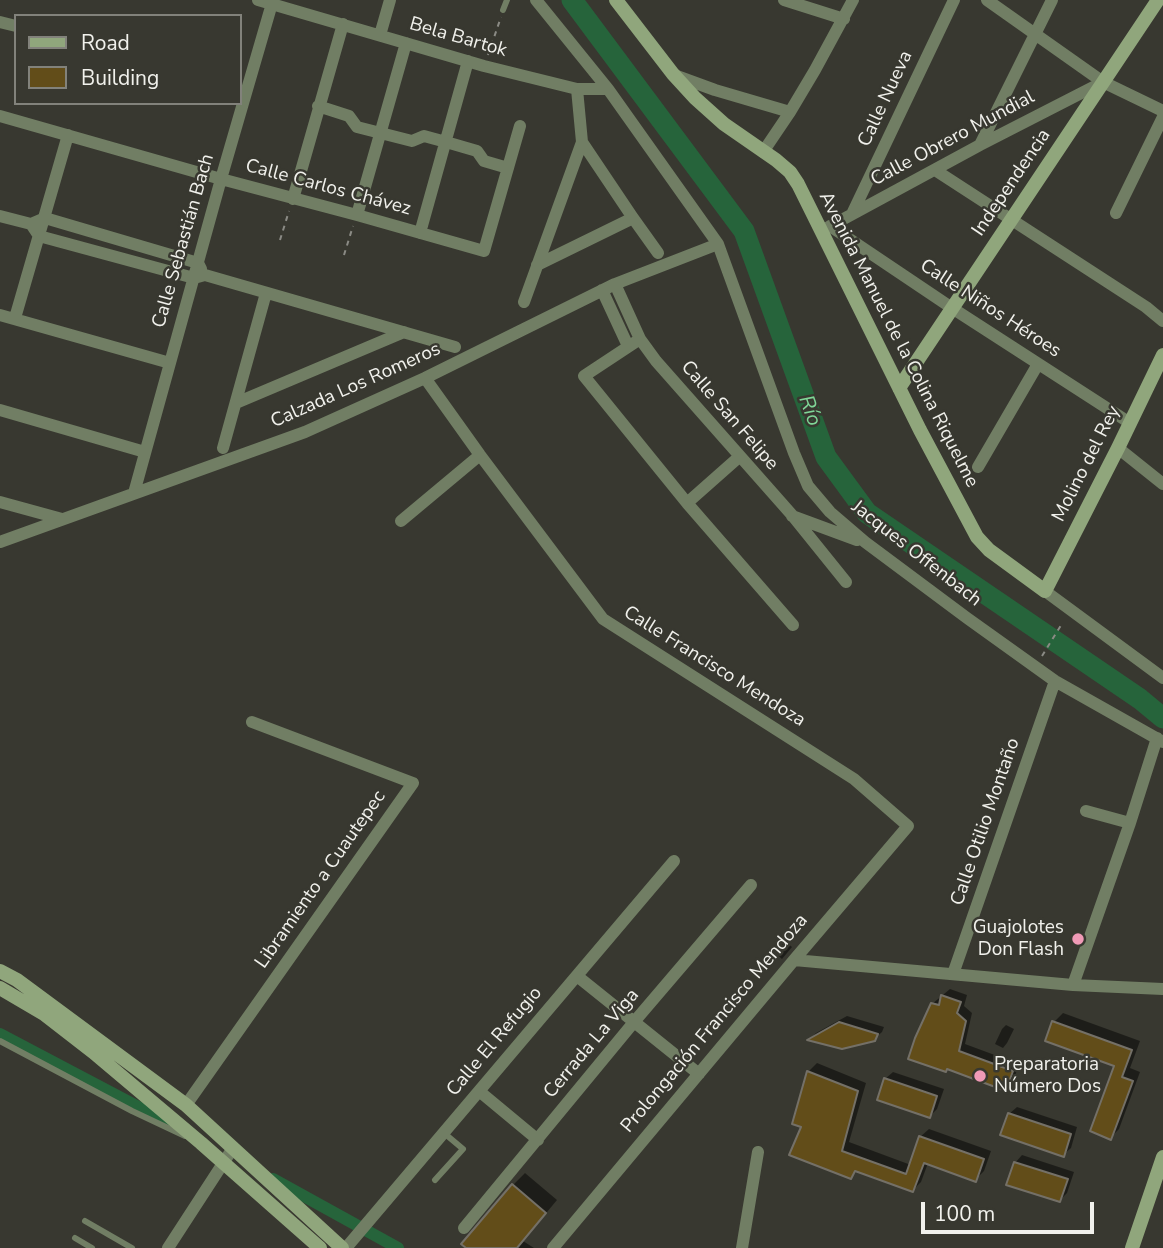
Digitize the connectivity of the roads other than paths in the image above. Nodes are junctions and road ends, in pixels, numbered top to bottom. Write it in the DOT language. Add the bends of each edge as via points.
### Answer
graph roads {
  1 [pos="258,0"];
  2 [pos="390,0"];
  3 [pos="507,0"];
  4 [pos="536,0"];
  5 [pos="616,0"];
  6 [pos="784,0"];
  7 [pos="853,0"];
  8 [pos="954,0"];
  9 [pos="987,0"];
  10 [pos="1052,0"];
  11 [pos="1161,0"];
  12 [pos="273,2"];
  13 [pos="503,10"];
  14 [pos="845,19"];
  15 [pos="343,24"];
  16 [pos="1035,34"];
  17 [pos="380,36"];
  18 [pos="405,43"];
  19 [pos="468,61"];
  20 [pos="673,74"];
  21 [pos="1103,82"];
  22 [pos="243,89"];
  23 [pos="577,89"];
  24 [pos="608,89"];
  25 [pos="239,105"];
  26 [pos="318,106"];
  27 [pos="1163,111"];
  28 [pos="790,112"];
  29 [pos="0,116"];
  30 [pos="1163,117"];
  31 [pos="520,126"];
  32 [pos="381,134"];
  33 [pos="68,135"];
  34 [pos="446,142"];
  35 [pos="582,142"];
  36 [pos="980,145"];
  37 [pos="763,152"];
  38 [pos="508,168"];
  39 [pos="934,170"];
  40 [pos="221,179"];
  41 [pos="293,199"];
  42 [pos="1116,213"];
  43 [pos="357,215"];
  44 [pos="852,215"];
  45 [pos="0,216"];
  46 [pos="45,218"];
  47 [pos="633,218"];
  48 [pos="1011,219"];
  49 [pos="31,224"];
  50 [pos="826,229"];
  51 [pos="420,233"];
  52 [pos="39,236"];
  53 [pos="718,244"];
  54 [pos="146,248"];
  55 [pos="658,253"];
  56 [pos="198,263"];
  57 [pos="142,264"];
  58 [pos="537,265"];
  59 [pos="199,277"];
  60 [pos="615,284"];
  61 [pos="602,290"];
  62 [pos="266,293"];
  63 [pos="524,302"];
  64 [pos="952,309"];
  65 [pos="0,314"];
  66 [pos="15,318"];
  67 [pos="1163,320"];
  68 [pos="404,332"];
  69 [pos="634,343"];
  70 [pos="455,347"];
  71 [pos="1163,355"];
  72 [pos="170,363"];
  73 [pos="1038,364"];
  74 [pos="425,378"];
  75 [pos="899,388"];
  76 [pos="236,403"];
  77 [pos="0,410"];
  78 [pos="1130,423"];
  79 [pos="223,448"];
  80 [pos="1118,448"];
  81 [pos="145,452"];
  82 [pos="480,456"];
  83 [pos="739,457"];
  84 [pos="978,467"];
  85 [pos="1163,484"];
  86 [pos="134,493"];
  87 [pos="0,502"];
  88 [pos="687,503"];
  89 [pos="792,515"];
  90 [pos="62,519"];
  91 [pos="401,522"];
  92 [pos="0,542"];
  93 [pos="864,542"];
  94 [pos="846,582"];
  95 [pos="1045,591"];
  96 [pos="793,625"];
  97 [pos="1163,678"];
  98 [pos="1055,681"];
  99 [pos="252,722"];
  100 [pos="1160,740"];
  101 [pos="1086,811"];
  102 [pos="1130,824"];
  103 [pos="908,826"];
  104 [pos="674,861"];
  105 [pos="751,885"];
  106 [pos="793,960"];
  107 [pos="0,971"];
  108 [pos="953,974"];
  109 [pos="577,976"];
  110 [pos="1073,985"];
  111 [pos="0,988"];
  112 [pos="1163,989"];
  113 [pos="635,1022"];
  114 [pos="0,1041"];
  115 [pos="699,1074"];
  116 [pos="480,1091"];
  117 [pos="186,1105"];
  118 [pos="444,1133"];
  119 [pos="538,1140"];
  120 [pos="201,1143"];
  121 [pos="233,1148"];
  122 [pos="758,1152"];
  123 [pos="1163,1160"];
  124 [pos="224,1162"];
  125 [pos="435,1180"];
  126 [pos="85,1221"];
  127 [pos="464,1228"];
  128 [pos="75,1238"];
  129 [pos="92,1248"];
  130 [pos="132,1248"];
  131 [pos="167,1248"];
  132 [pos="320,1248"];
  133 [pos="344,1248"];
  134 [pos="553,1248"];
  135 [pos="742,1248"];
  136 [pos="1132,1248"];
  1 -- 12 [label="street, Bela Bartok"];
  2 -- 17 [label="street"];
  3 -- 13 [label="lane"];
  4 -- 24 [label="street, Jacques Offenbach"];
  5 -- 20 [label="street, Avenida Manuel de la Colina Riquelme"];
  6 -- 14 [label="street"];
  7 -- 14 [label="street"];
  8 -- 44 [label="street, Calle Nueva"];
  9 -- 16 [label="street"];
  10 -- 16 [label="street"];
  11 -- 21 [label="street, Independencia"];
  12 -- 15 [label="street, Bela Bartok"];
  12 -- 22 [label="street, Calle Sebastián Bach"];
  14 -- 28 [label="street"];
  15 -- 17 [label="street, Bela Bartok"];
  15 -- 26 [label="street"];
  16 -- 21 [label="street"];
  16 -- 36 [label="street"];
  17 -- 18 [label="street, Bela Bartok"];
  18 -- 19 [label="street, Bela Bartok"];
  18 -- 32 [label="street"];
  19 -- 23 [label="street, Bela Bartok"];
  19 -- 34 [label="street"];
  20 -- 28 [label="street"];
  20 -- 37 [label="street, Avenida Manuel de la Colina Riquelme" via="715,116"];
  21 -- 27 [label="street"];
  21 -- 36 [label="street, Calle Obrero Mundial"];
  21 -- 48 [label="street, Independencia"];
  23 -- 24 [label="street, Bela Bartok"];
  23 -- 35 [label="street"];
  24 -- 53 [label="street, Jacques Offenbach"];
  25 -- 40 [label="street, Calle Sebastián Bach"];
  26 -- 32 [label="street"];
  26 -- 41 [label="street"];
  28 -- 37 [label="street"];
  29 -- 33 [label="street, Calle Carlos Chávez"];
  30 -- 42 [label="street"];
  31 -- 38 [label="street"];
  32 -- 34 [label="street"];
  32 -- 43 [label="street"];
  33 -- 40 [label="street, Calle Carlos Chávez"];
  33 -- 46 [label="street"];
  34 -- 38 [label="street" via="477,151 484,161"];
  34 -- 51 [label="street"];
  35 -- 47 [label="street"];
  35 -- 58 [label="street"];
  36 -- 39 [label="street, Calle Obrero Mundial"];
  37 -- 50 [label="street, Avenida Manuel de la Colina Riquelme" via="790,173"];
  38 -- 51 [label="street, Calle Carlos Chávez" via="484,251"];
  39 -- 44 [label="street, Calle Obrero Mundial"];
  39 -- 48 [label="street"];
  40 -- 41 [label="street, Calle Carlos Chávez"];
  40 -- 56 [label="street, Calle Sebastián Bach"];
  41 -- 43 [label="street, Calle Carlos Chávez"];
  43 -- 51 [label="street, Calle Carlos Chávez"];
  44 -- 50 [label="street, Calle Obrero Mundial"];
  45 -- 49 [label="street"];
  46 -- 49 [label="street"];
  46 -- 52 [label="street"];
  46 -- 54 [label="street"];
  47 -- 55 [label="street"];
  47 -- 58 [label="street"];
  48 -- 64 [label="street, Independencia"];
  48 -- 67 [label="street"];
  49 -- 52 [label="street"];
  50 -- 64 [label="street, Calle Niños Héroes"];
  50 -- 75 [label="street, Avenida Manuel de la Colina Riquelme"];
  52 -- 57 [label="street"];
  52 -- 66 [label="street"];
  53 -- 60 [label="street, Calzada Los Romeros"];
  53 -- 93 [label="street, Jacques Offenbach" via="808,486"];
  54 -- 56 [label="street"];
  54 -- 57 [label="street"];
  56 -- 59 [label="street, Calle Sebastián Bach"];
  57 -- 59 [label="street"];
  58 -- 63 [label="street"];
  59 -- 62 [label="street"];
  59 -- 72 [label="street, Calle Sebastián Bach"];
  60 -- 61 [label="street, Calzada Los Romeros"];
  60 -- 69 [label="street, Calle San Felipe"];
  61 -- 69 [label="street"];
  61 -- 74 [label="street, Calzada Los Romeros"];
  62 -- 68 [label="street"];
  62 -- 76 [label="street"];
  64 -- 73 [label="street, Calle Niños Héroes"];
  64 -- 75 [label="street, Independencia"];
  65 -- 66 [label="street"];
  66 -- 72 [label="street"];
  68 -- 70 [label="street"];
  68 -- 76 [label="street"];
  69 -- 83 [label="street, Calle San Felipe" via="656,361"];
  69 -- 88 [label="street" via="584,376"];
  71 -- 78 [label="street, Molino del Rey"];
  72 -- 81 [label="street, Calle Sebastián Bach"];
  73 -- 78 [label="street, Calle Niños Héroes"];
  73 -- 84 [label="street"];
  74 -- 82 [label="street, Calle Francisco Mendoza"];
  74 -- 86 [label="street, Calzada Los Romeros" via="305,432"];
  75 -- 95 [label="street, Avenida Manuel de la Colina Riquelme" via="977,537"];
  76 -- 79 [label="street"];
  77 -- 81 [label="street"];
  78 -- 80 [label="street, Molino del Rey"];
  80 -- 85 [label="street"];
  80 -- 95 [label="street, Molino del Rey"];
  81 -- 86 [label="street, Calle Sebastián Bach"];
  82 -- 91 [label="street"];
  82 -- 103 [label="street, Calle Francisco Mendoza" via="603,620 854,779"];
  83 -- 88 [label="street"];
  83 -- 89 [label="street, Calle San Felipe"];
  86 -- 90 [label="street, Calzada Los Romeros"];
  87 -- 90 [label="street"];
  88 -- 96 [label="street"];
  89 -- 93 [label="street"];
  89 -- 94 [label="street, Calle San Felipe"];
  90 -- 92 [label="street, Calzada Los Romeros"];
  93 -- 98 [label="street, Jacques Offenbach"];
  95 -- 97 [label="street, Avenida Manuel de la Colina Riquelme"];
  98 -- 100 [label="street, Jacques Offenbach"];
  98 -- 108 [label="street, Calle Otilio Montaño"];
  99 -- 117 [label="street, Libramiento a Cuautepec" via="413,783"];
  100 -- 102 [label="street"];
  101 -- 102 [label="street"];
  102 -- 110 [label="street"];
  103 -- 106 [label="street, Prolongación Francisco Mendoza"];
  104 -- 109 [label="street, Calle El Refugio"];
  105 -- 113 [label="street, Cerrada La Viga"];
  106 -- 108 [label="street"];
  106 -- 115 [label="street, Prolongación Francisco Mendoza"];
  107 -- 117 [label="street"];
  108 -- 110 [label="street"];
  109 -- 113 [label="street"];
  109 -- 116 [label="street, Calle El Refugio"];
  110 -- 112 [label="street"];
  111 -- 120 [label="street" via="54,1021"];
  113 -- 115 [label="street"];
  113 -- 119 [label="street, Cerrada La Viga"];
  114 -- 120 [label="lane"];
  115 -- 134 [label="street, Prolongación Francisco Mendoza"];
  116 -- 118 [label="street, Calle El Refugio"];
  116 -- 119 [label="street"];
  117 -- 121 [label="street"];
  118 -- 125 [label="lane" via="463,1149"];
  118 -- 133 [label="street, Calle El Refugio"];
  119 -- 127 [label="street, Cerrada La Viga"];
  120 -- 124 [label="street"];
  121 -- 124 [label="street"];
  121 -- 133 [label="street"];
  122 -- 135 [label="street"];
  123 -- 136 [label="street"];
  124 -- 131 [label="street"];
  124 -- 132 [label="street"];
  126 -- 130 [label="lane"];
  128 -- 129 [label="lane"];
}
